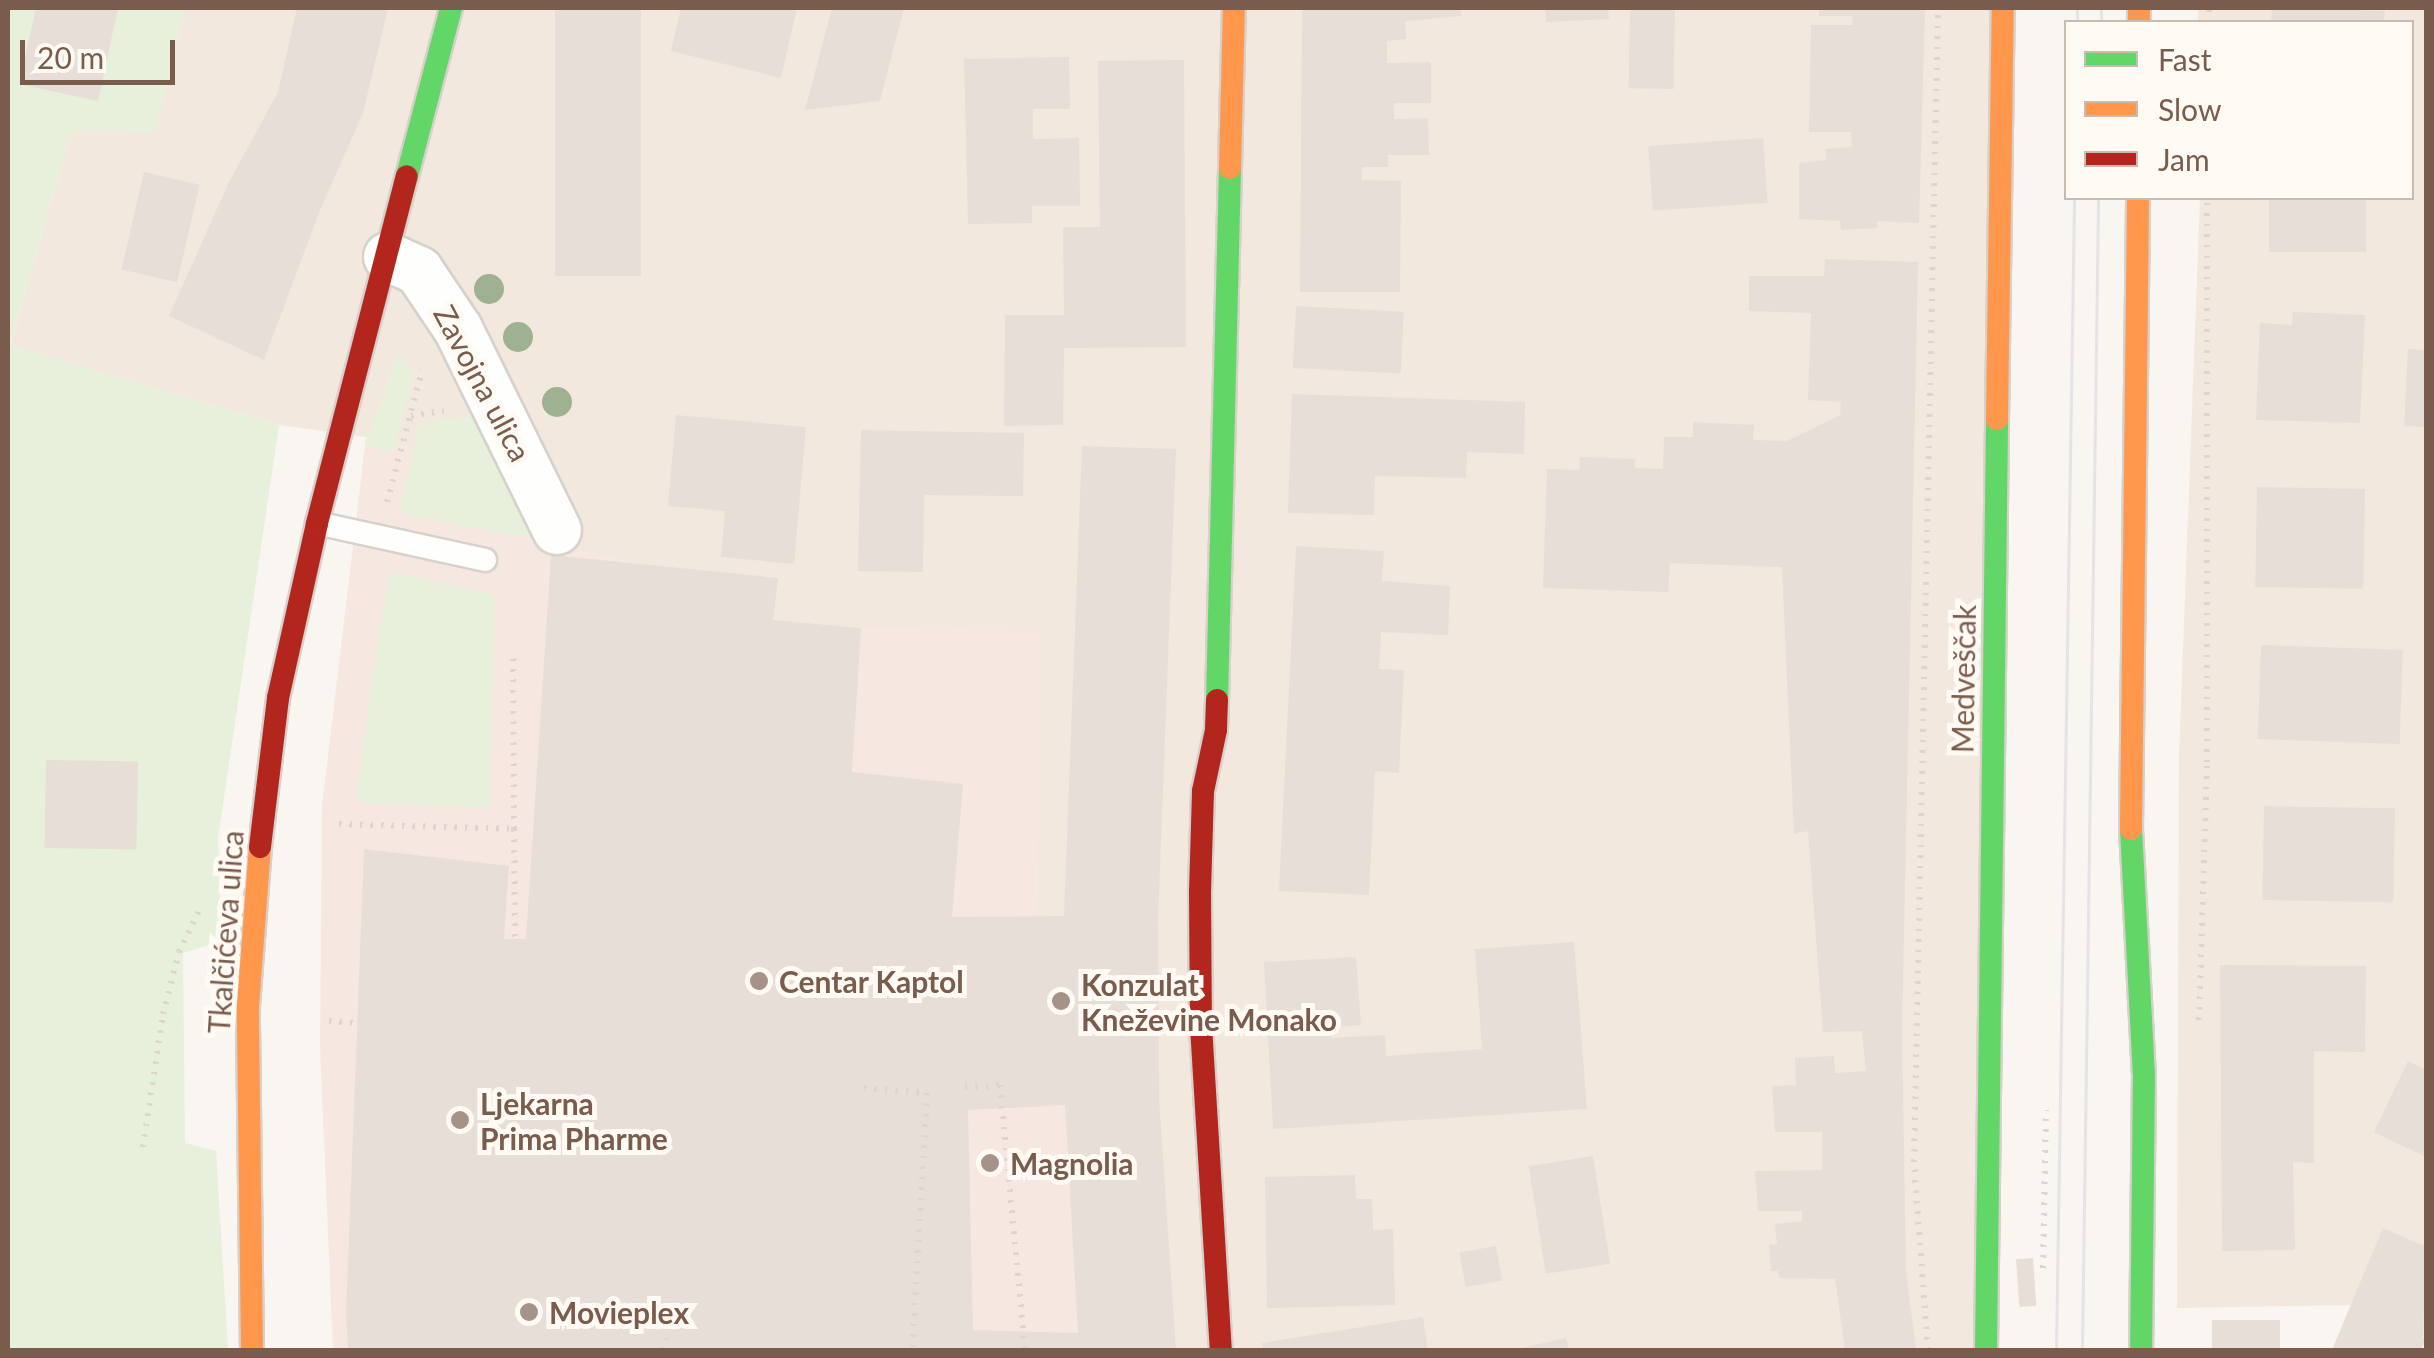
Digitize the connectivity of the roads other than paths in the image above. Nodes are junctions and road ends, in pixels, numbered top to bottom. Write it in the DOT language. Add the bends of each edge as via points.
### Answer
graph roads {
  1 [pos="451,8"];
  2 [pos="1234,8"];
  3 [pos="2003,8"];
  4 [pos="2138,200"];
  5 [pos="388,257"];
  6 [pos="317,523"];
  7 [pos="557,530"];
  8 [pos="484,560"];
  9 [pos="252,1350"];
  10 [pos="1221,1350"];
  11 [pos="1986,1350"];
  12 [pos="2142,1350"];
  1 -- 5 [label="street, Tkalčićeva ulica"];
  2 -- 10 [label="street" via="1216,730 1203,791 1200,893 1201,1026"];
  3 -- 11 [label="street, Medveščak"];
  4 -- 12 [label="street" via="2129,794 2144,1074"];
  5 -- 6 [label="street, Tkalčićeva ulica"];
  5 -- 7 [label="street, Zavojna ulica" via="419,271 458,329"];
  6 -- 8 [label="lane"];
  6 -- 9 [label="street, Tkalčićeva ulica" via="278,698 261,828 248,1006"];
}
